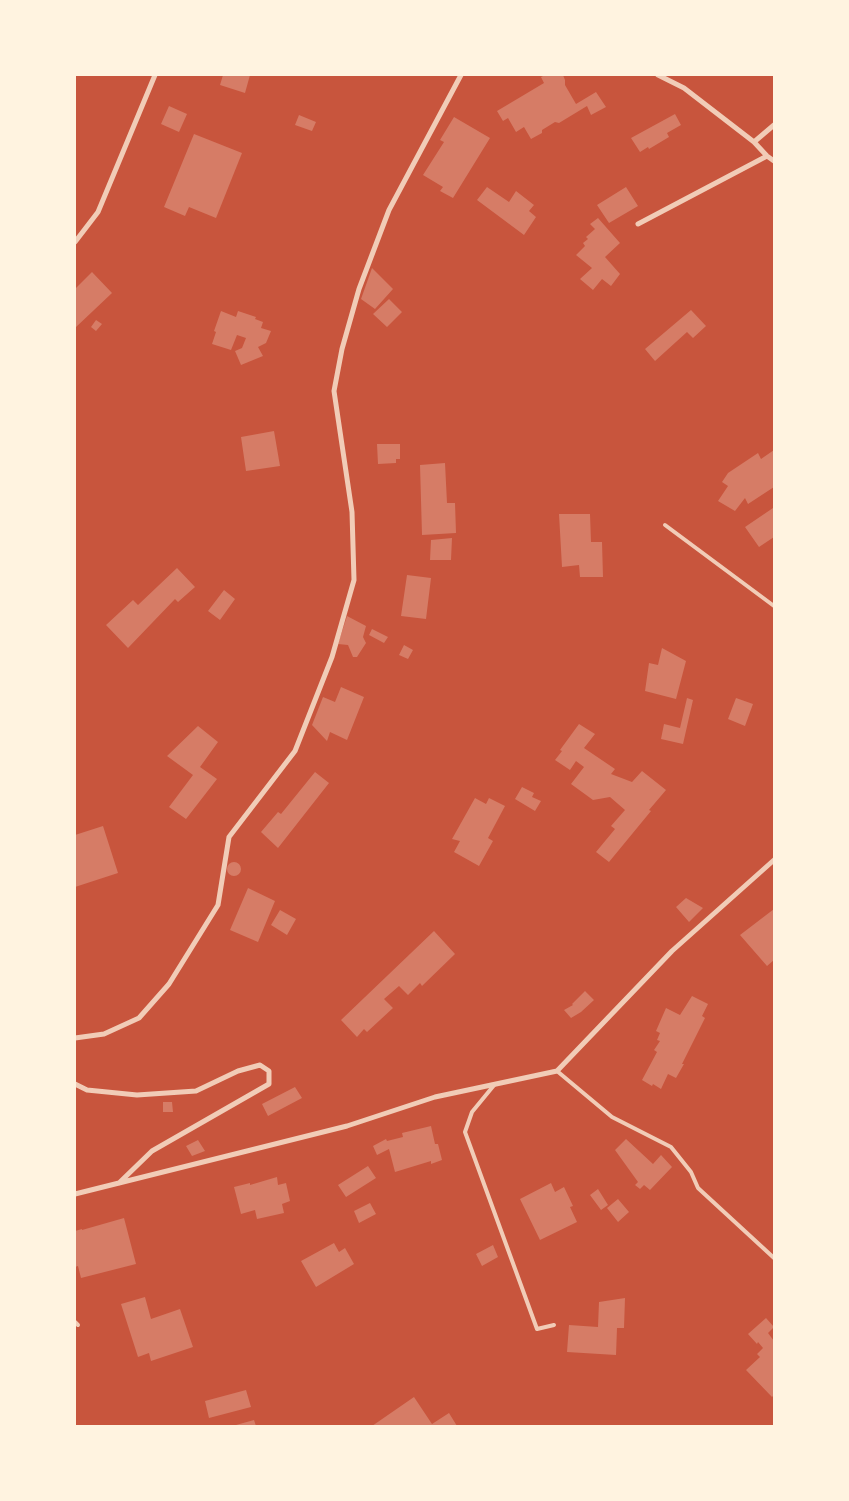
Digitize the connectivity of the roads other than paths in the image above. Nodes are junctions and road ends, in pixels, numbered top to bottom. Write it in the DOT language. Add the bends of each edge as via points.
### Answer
graph roads {
  1 [pos="155,75"];
  2 [pos="461,75"];
  3 [pos="658,75"];
  4 [pos="774,126"];
  5 [pos="754,142"];
  6 [pos="767,156"];
  7 [pos="774,161"];
  8 [pos="638,224"];
  9 [pos="75,242"];
  10 [pos="665,525"];
  11 [pos="774,606"];
  12 [pos="774,860"];
  13 [pos="75,1038"];
  14 [pos="557,1071"];
  15 [pos="75,1084"];
  16 [pos="495,1084"];
  17 [pos="119,1183"];
  18 [pos="75,1194"];
  19 [pos="774,1258"];
  20 [pos="554,1326"];
  1 -- 9 [label="street" via="98,212"];
  2 -- 13 [label="street" via="389,210 359,289 342,350 334,390 352,512 354,580 332,657 295,751 230,837 218,905 169,984 139,1018 104,1034"];
  3 -- 5 [label="street" via="684,88"];
  4 -- 5 [label="street"];
  5 -- 6 [label="street"];
  6 -- 7 [label="street"];
  6 -- 8 [label="street"];
  10 -- 11 [label="lane"];
  12 -- 14 [label="street" via="672,951"];
  14 -- 16 [label="street"];
  14 -- 19 [label="lane" via="612,1117 671,1147 691,1172 698,1188"];
  15 -- 17 [label="street" via="87,1090 137,1095 196,1091 238,1071 260,1065 270,1071 270,1084 152,1151"];
  16 -- 17 [label="street" via="435,1097 347,1126"];
  16 -- 20 [label="lane" via="472,1112 465,1132 537,1329"];
  17 -- 18 [label="street"];
}
